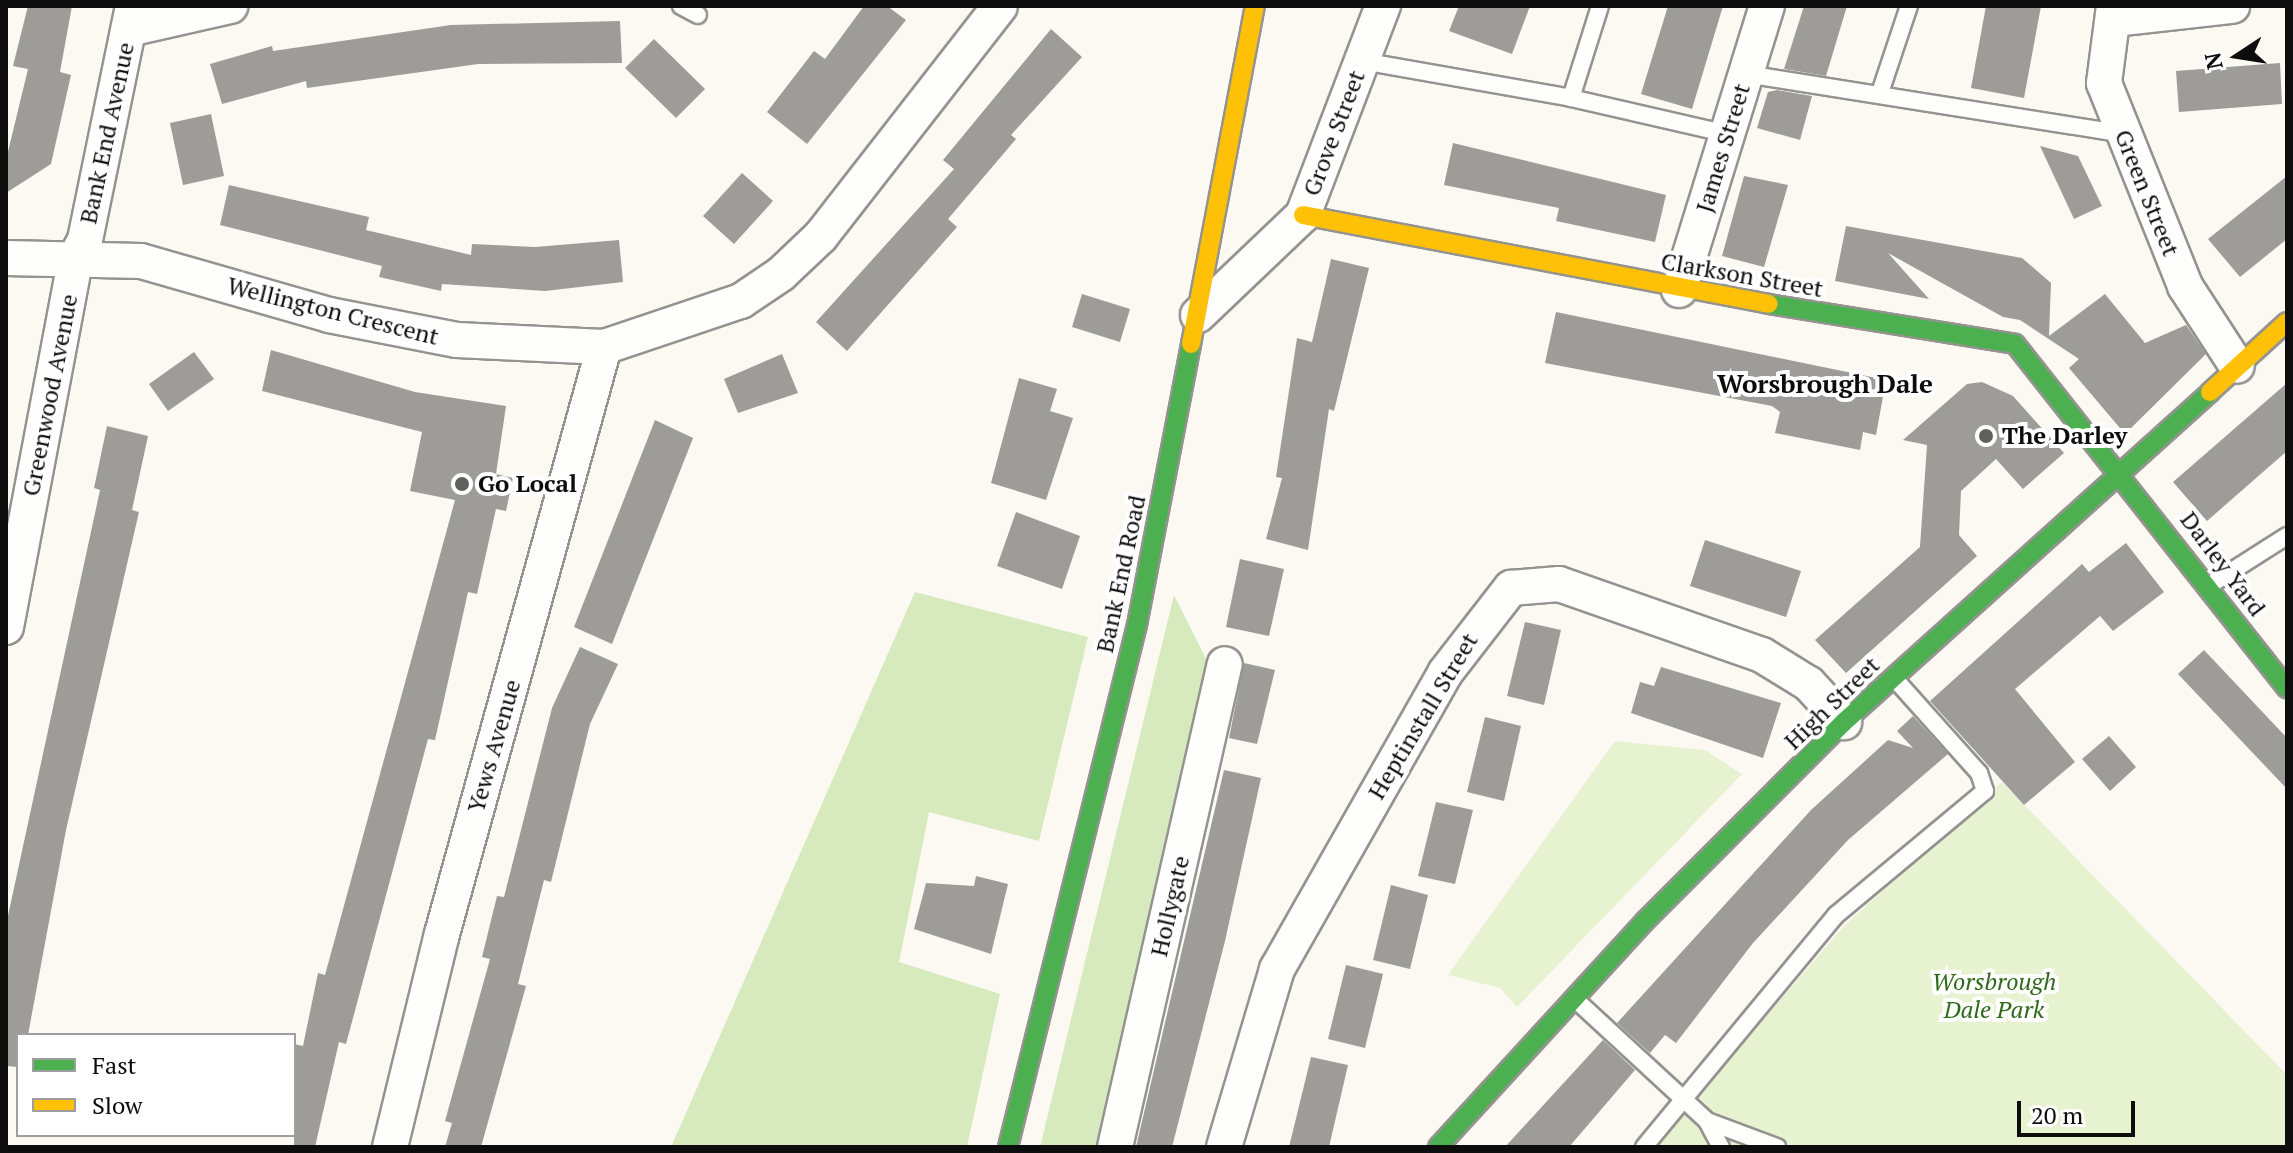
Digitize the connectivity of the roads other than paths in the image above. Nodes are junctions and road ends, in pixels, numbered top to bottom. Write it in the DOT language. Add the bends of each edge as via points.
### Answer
graph roads {
  1 [pos="230,6"];
  2 [pos="681,6"];
  3 [pos="1000,6"];
  4 [pos="1255,6"];
  5 [pos="1383,6"];
  6 [pos="1600,6"];
  7 [pos="1767,6"];
  8 [pos="1909,6"];
  9 [pos="2232,6"];
  10 [pos="2114,13"];
  11 [pos="698,15"];
  12 [pos="131,18"];
  13 [pos="1362,61"];
  14 [pos="1746,74"];
  15 [pos="1880,93"];
  16 [pos="1571,98"];
  17 [pos="1728,134"];
  18 [pos="2123,134"];
  19 [pos="1303,215"];
  20 [pos="76,257"];
  21 [pos="6,258"];
  22 [pos="1679,290"];
  23 [pos="1198,315"];
  24 [pos="2287,322"];
  25 [pos="604,347"];
  26 [pos="2237,366"];
  27 [pos="2119,469"];
  28 [pos="2287,536"];
  29 [pos="2210,585"];
  30 [pos="6,627"];
  31 [pos="1225,664"];
  32 [pos="1893,677"];
  33 [pos="2287,689"];
  34 [pos="1844,722"];
  35 [pos="1574,999"];
  36 [pos="1685,1098"];
  37 [pos="1707,1121"];
  38 [pos="390,1147"];
  39 [pos="1008,1147"];
  40 [pos="1115,1147"];
  41 [pos="1224,1147"];
  42 [pos="1438,1147"];
  43 [pos="1644,1147"];
  44 [pos="1721,1147"];
  45 [pos="1777,1147"];
  1 -- 12 [label="street"];
  2 -- 11 [label="lane"];
  3 -- 25 [label="street, Wellington Crescent" via="821,236 781,274 741,301"];
  4 -- 23 [label="street, Bank End Road"];
  5 -- 13 [label="street, Grove Street"];
  6 -- 16 [label="lane"];
  7 -- 14 [label="street, James Street"];
  8 -- 15 [label="lane"];
  9 -- 10 [label="street"];
  10 -- 18 [label="street, Green Street" via="2104,83"];
  12 -- 20 [label="street, Bank End Avenue" via="85,240"];
  13 -- 16 [label="lane"];
  13 -- 19 [label="street, Grove Street"];
  14 -- 15 [label="lane"];
  14 -- 17 [label="street, James Street"];
  15 -- 18 [label="lane"];
  16 -- 17 [label="lane"];
  17 -- 22 [label="street, James Street"];
  18 -- 26 [label="street, Green Street" via="2185,286"];
  19 -- 22 [label="street, Clarkson Street"];
  19 -- 23 [label="street, Grove Street"];
  20 -- 21 [label="street, Wellington Crescent"];
  20 -- 25 [label="street, Wellington Crescent" via="141,261 329,315 457,340"];
  20 -- 30 [label="street, Greenwood Avenue"];
  22 -- 27 [label="street, Clarkson Street" via="2015,344"];
  23 -- 39 [label="street, Bank End Road" via="1137,625"];
  24 -- 26 [label="street, High Street"];
  25 -- 38 [label="street, Yews Avenue" via="442,934"];
  26 -- 27 [label="street, High Street"];
  27 -- 29 [label="street, Darley Yard"];
  27 -- 32 [label="street, High Street"];
  28 -- 29 [label="lane"];
  29 -- 33 [label="street, Darley Yard"];
  31 -- 40 [label="street, Hollygate"];
  32 -- 34 [label="street, High Street"];
  32 -- 36 [label="lane" via="1979,773 1985,791 1836,915"];
  34 -- 35 [label="street, High Street"];
  34 -- 41 [label="street, Heptinstall Street" via="1809,684 1762,655 1559,584 1511,588 1445,673 1277,969"];
  35 -- 36 [label="lane"];
  35 -- 42 [label="street, High Street"];
  36 -- 37 [label="lane"];
  36 -- 43 [label="lane"];
  37 -- 44 [label="lane"];
  37 -- 45 [label="lane"];
}
